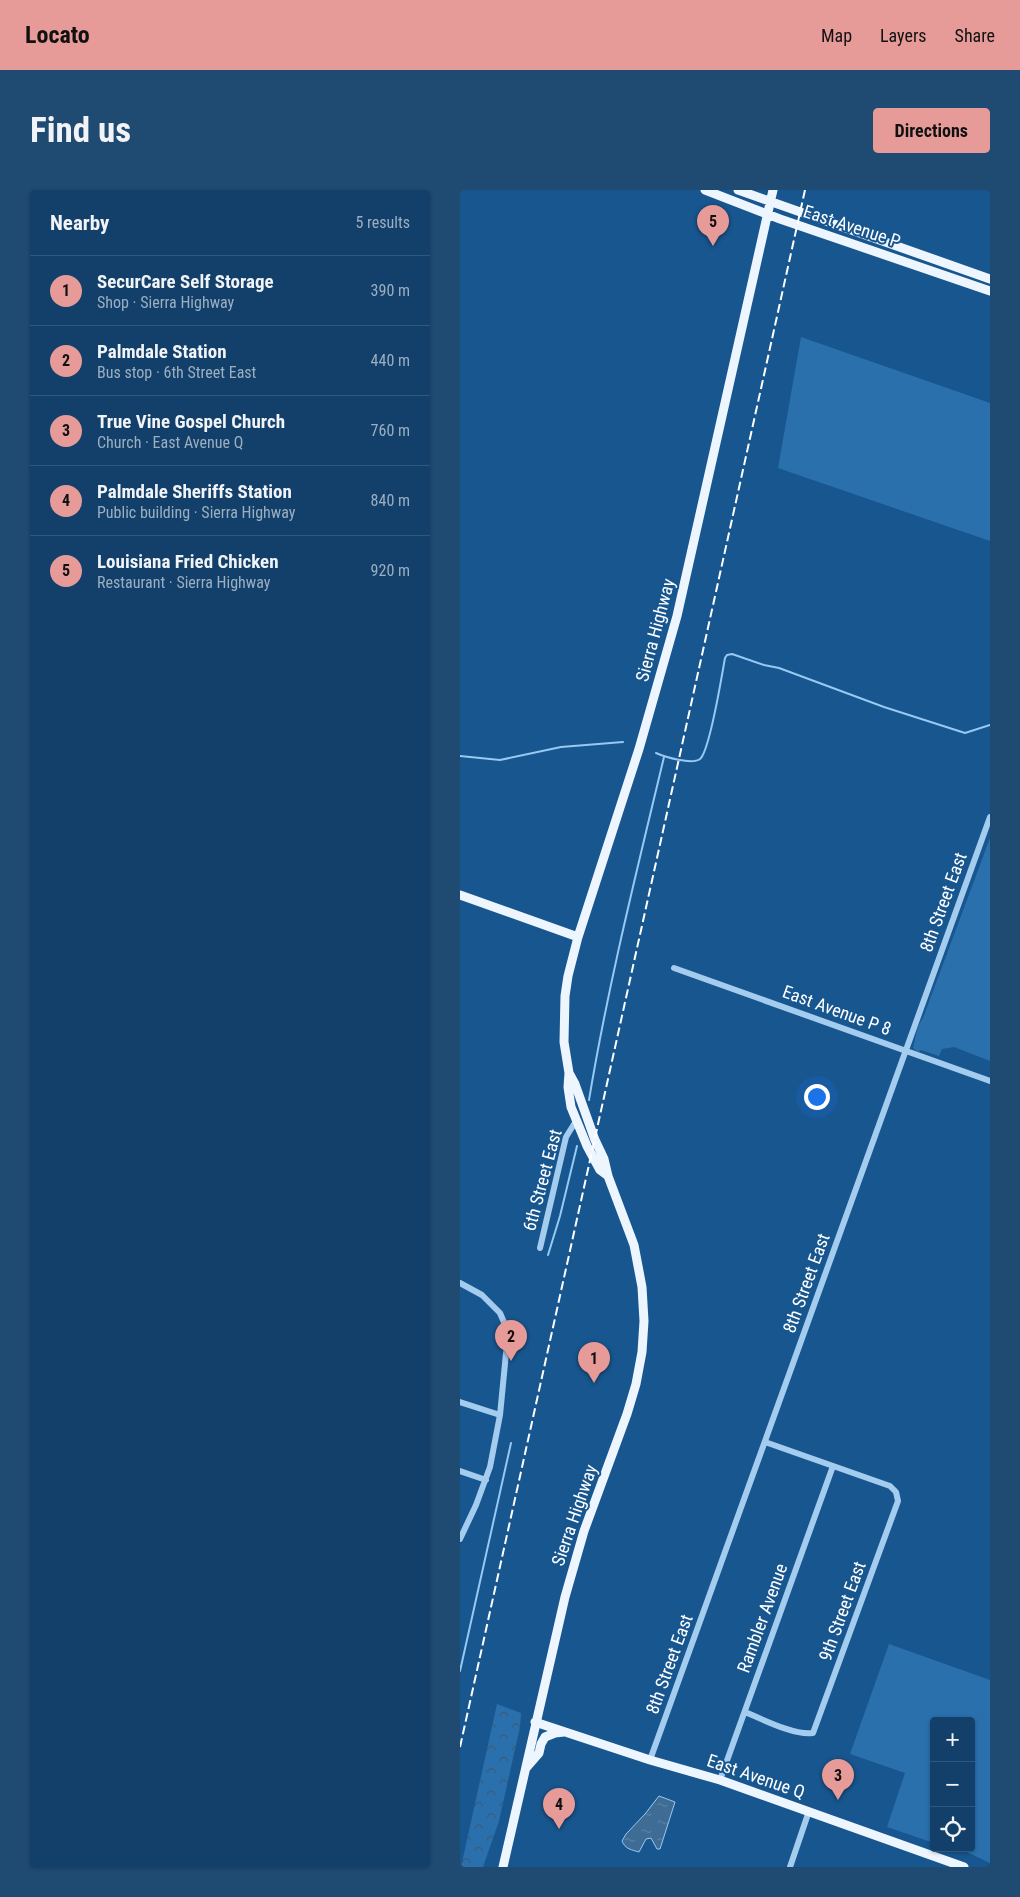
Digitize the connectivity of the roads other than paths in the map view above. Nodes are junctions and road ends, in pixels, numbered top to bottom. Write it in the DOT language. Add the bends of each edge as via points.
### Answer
graph roads {
  1 [pos="705,190"];
  2 [pos="738,190"];
  3 [pos="773,190"];
  4 [pos="770,201"];
  5 [pos="766,213"];
  6 [pos="990,279"];
  7 [pos="990,291"];
  8 [pos="990,816"];
  9 [pos="460,895"];
  10 [pos="578,937"];
  11 [pos="674,968"];
  12 [pos="905,1051"];
  13 [pos="569,1073"];
  14 [pos="990,1081"];
  15 [pos="576,1121"];
  16 [pos="608,1176"];
  17 [pos="540,1248"];
  18 [pos="460,1283"];
  19 [pos="460,1402"];
  20 [pos="500,1415"];
  21 [pos="765,1442"];
  22 [pos="833,1466"];
  23 [pos="460,1471"];
  24 [pos="486,1480"];
  25 [pos="460,1539"];
  26 [pos="745,1712"];
  27 [pos="535,1722"];
  28 [pos="571,1733"];
  29 [pos="650,1760"];
  30 [pos="526,1768"];
  31 [pos="720,1780"];
  32 [pos="809,1811"];
  33 [pos="503,1867"];
  34 [pos="790,1867"];
  35 [pos="964,1867"];
  1 -- 5 [label="main road, East Avenue P"];
  2 -- 4 [label="main road"];
  3 -- 4 [label="main road, Sierra Highway"];
  4 -- 5 [label="main road, Sierra Highway"];
  4 -- 6 [label="main road"];
  5 -- 7 [label="main road, East Avenue P"];
  5 -- 10 [label="main road, Sierra Highway" via="677,616"];
  8 -- 12 [label="street, 8th Street East"];
  9 -- 10 [label="main road"];
  10 -- 13 [label="main road, Sierra Highway" via="565,996 564,1042"];
  11 -- 12 [label="street, East Avenue P 8"];
  12 -- 14 [label="street, East Avenue P 8"];
  12 -- 21 [label="street, 8th Street East"];
  13 -- 15 [label="main road, Sierra Highway" via="568,1087"];
  13 -- 16 [label="main road, Sierra Highway"];
  15 -- 16 [label="main road, Sierra Highway" via="600,1170"];
  15 -- 17 [label="street, 6th Street East" via="566,1137"];
  16 -- 27 [label="main road, Sierra Highway" via="634,1245 642,1287 642,1352 634,1392 564,1597"];
  18 -- 20 [label="street" via="490,1302 500,1313 506,1328 508,1344"];
  19 -- 20 [label="street"];
  20 -- 24 [label="street"];
  21 -- 22 [label="street"];
  21 -- 29 [label="street, 8th Street East"];
  22 -- 26 [label="street, Rambler Avenue"];
  22 -- 26 [label="street, 9th Street East" via="890,1486 898,1500 813,1733 806,1734"];
  23 -- 24 [label="street"];
  24 -- 25 [label="street"];
  26 -- 31 [label="street, Rambler Avenue"];
  27 -- 28 [label="main road, East Avenue Q"];
  27 -- 30 [label="main road, Sierra Highway"];
  28 -- 29 [label="main road, East Avenue Q"];
  28 -- 30 [label="main road" via="554,1733 546,1737 539,1753"];
  29 -- 31 [label="main road, East Avenue Q"];
  30 -- 33 [label="main road, Sierra Highway"];
  31 -- 32 [label="main road, East Avenue Q"];
  32 -- 34 [label="street"];
  32 -- 35 [label="main road, East Avenue Q"];
}
